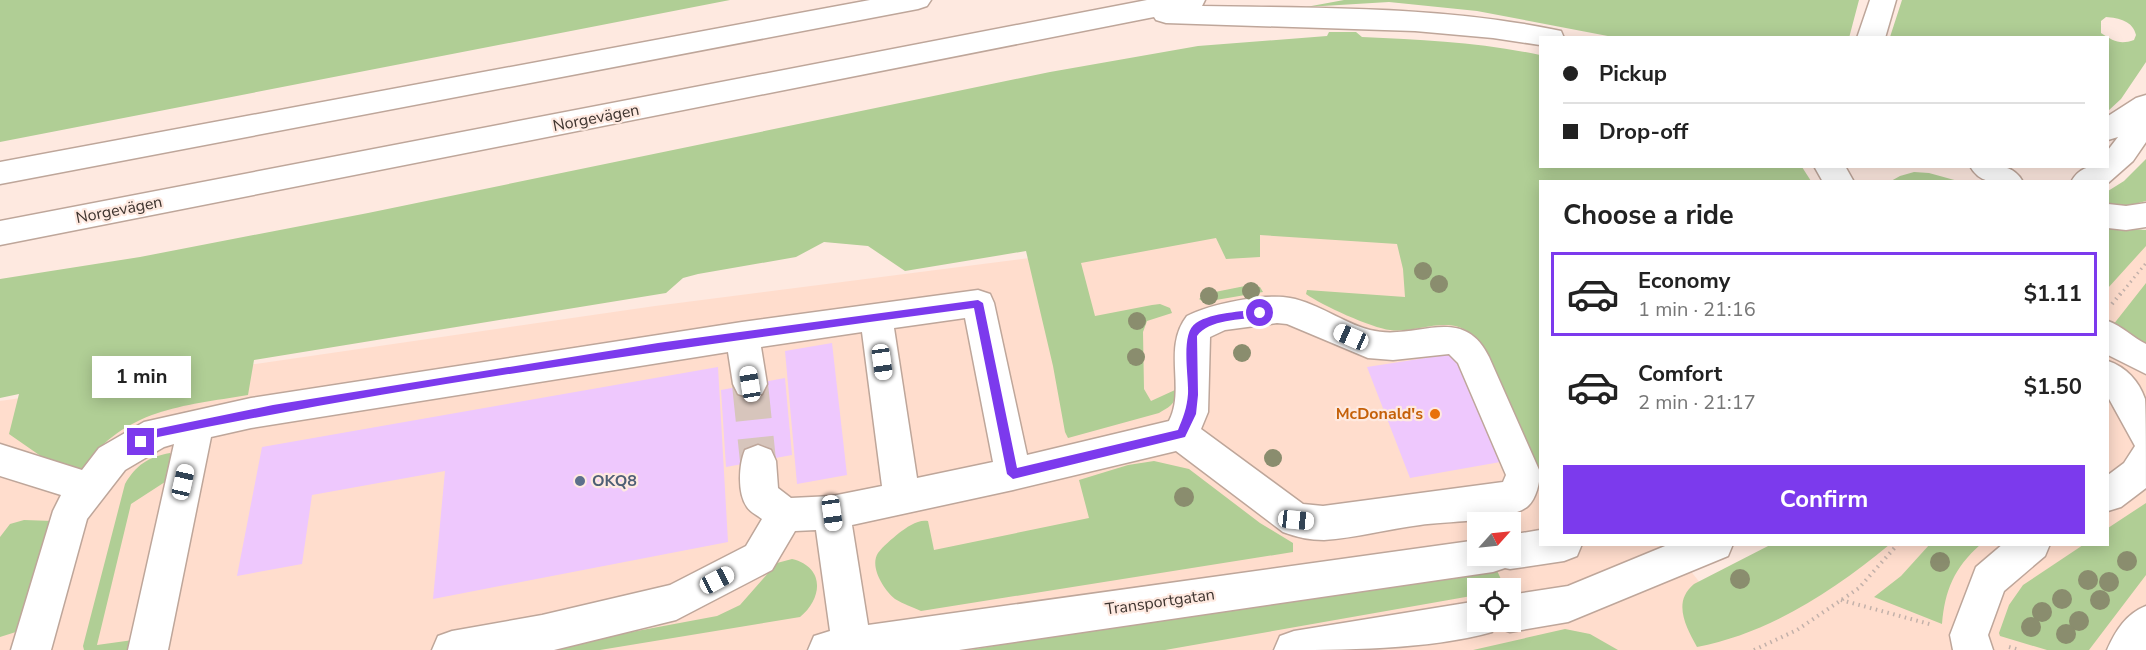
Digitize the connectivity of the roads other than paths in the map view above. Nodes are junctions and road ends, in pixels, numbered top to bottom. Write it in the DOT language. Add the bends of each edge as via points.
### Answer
graph roads {
  1 [pos="918,0"];
  2 [pos="1192,0"];
  3 [pos="1883,0"];
  4 [pos="1125,13"];
  5 [pos="1542,36"];
  6 [pos="1872,36"];
  7 [pos="2146,105"];
  8 [pos="2146,113"];
  9 [pos="2109,129"];
  10 [pos="2109,167"];
  11 [pos="1989,168"];
  12 [pos="2107,168"];
  13 [pos="0,173"];
  14 [pos="2005,180"];
  15 [pos="2089,180"];
  16 [pos="2146,215"];
  17 [pos="2109,216"];
  18 [pos="0,233"];
  19 [pos="876,317"];
  20 [pos="742,336"];
  21 [pos="2120,354"];
  22 [pos="2146,381"];
  23 [pos="750,384"];
  24 [pos="196,425"];
  25 [pos="1181,434"];
  26 [pos="2146,435"];
  27 [pos="2146,458"];
  28 [pos="0,459"];
  29 [pos="759,461"];
  30 [pos="1013,474"];
  31 [pos="88,488"];
  32 [pos="2109,494"];
  33 [pos="902,499"];
  34 [pos="832,513"];
  35 [pos="785,515"];
  36 [pos="1550,546"];
  37 [pos="1710,546"];
  38 [pos="2030,546"];
  39 [pos="1521,550"];
  40 [pos="1467,559"];
  41 [pos="1521,612"];
  42 [pos="1467,621"];
  43 [pos="2146,625"];
  44 [pos="1971,643"];
  45 [pos="844,649"];
  46 [pos="31,650"];
  47 [pos="148,650"];
  48 [pos="452,650"];
  49 [pos="1294,650"];
  50 [pos="2127,650"];
  1 -- 13 [label="main road"];
  2 -- 4 [label="main road, Norgevägen"];
  3 -- 6 [label="main road"];
  4 -- 5 [label="main road" via="1445,24"];
  4 -- 18 [label="main road, Norgevägen"];
  7 -- 9 [label="main road"];
  8 -- 10 [label="main road" via="2135,139"];
  11 -- 14 [label="main road"];
  12 -- 15 [label="main road"];
  16 -- 17 [label="main road"];
  19 -- 20 [label="main road"];
  19 -- 30 [label="main road" via="978,303"];
  19 -- 33 [label="main road"];
  20 -- 23 [label="main road"];
  20 -- 24 [label="main road" via="262,411"];
  21 -- 22 [label="main road"];
  21 -- 26 [label="main road" via="2122,389"];
  24 -- 31 [label="main road" via="156,433 112,459"];
  24 -- 47 [label="main road"];
  25 -- 25 [label="main road" via="1296,520 1323,523 1496,501 1518,492 1524,475 1472,357 1461,343 1448,340 1392,346 1368,344 1290,311 1227,318 1198,326 1192,335 1191,414"];
  25 -- 30 [label="main road"];
  27 -- 32 [label="main road" via="2137,474"];
  28 -- 31 [label="main road"];
  29 -- 35 [label="main road" via="760,496"];
  30 -- 33 [label="main road"];
  31 -- 46 [label="main road" via="71,511"];
  33 -- 34 [label="main road"];
  34 -- 35 [label="main road"];
  34 -- 45 [label="main road"];
  35 -- 48 [label="main road" via="759,558 676,602 542,634"];
  36 -- 39 [label="main road"];
  37 -- 41 [label="main road" via="1569,604"];
  38 -- 44 [label="main road" via="1989,580"];
  40 -- 45 [label="main road, Transportgatan"];
  42 -- 49 [label="main road"];
  43 -- 50 [label="main road"];
}
